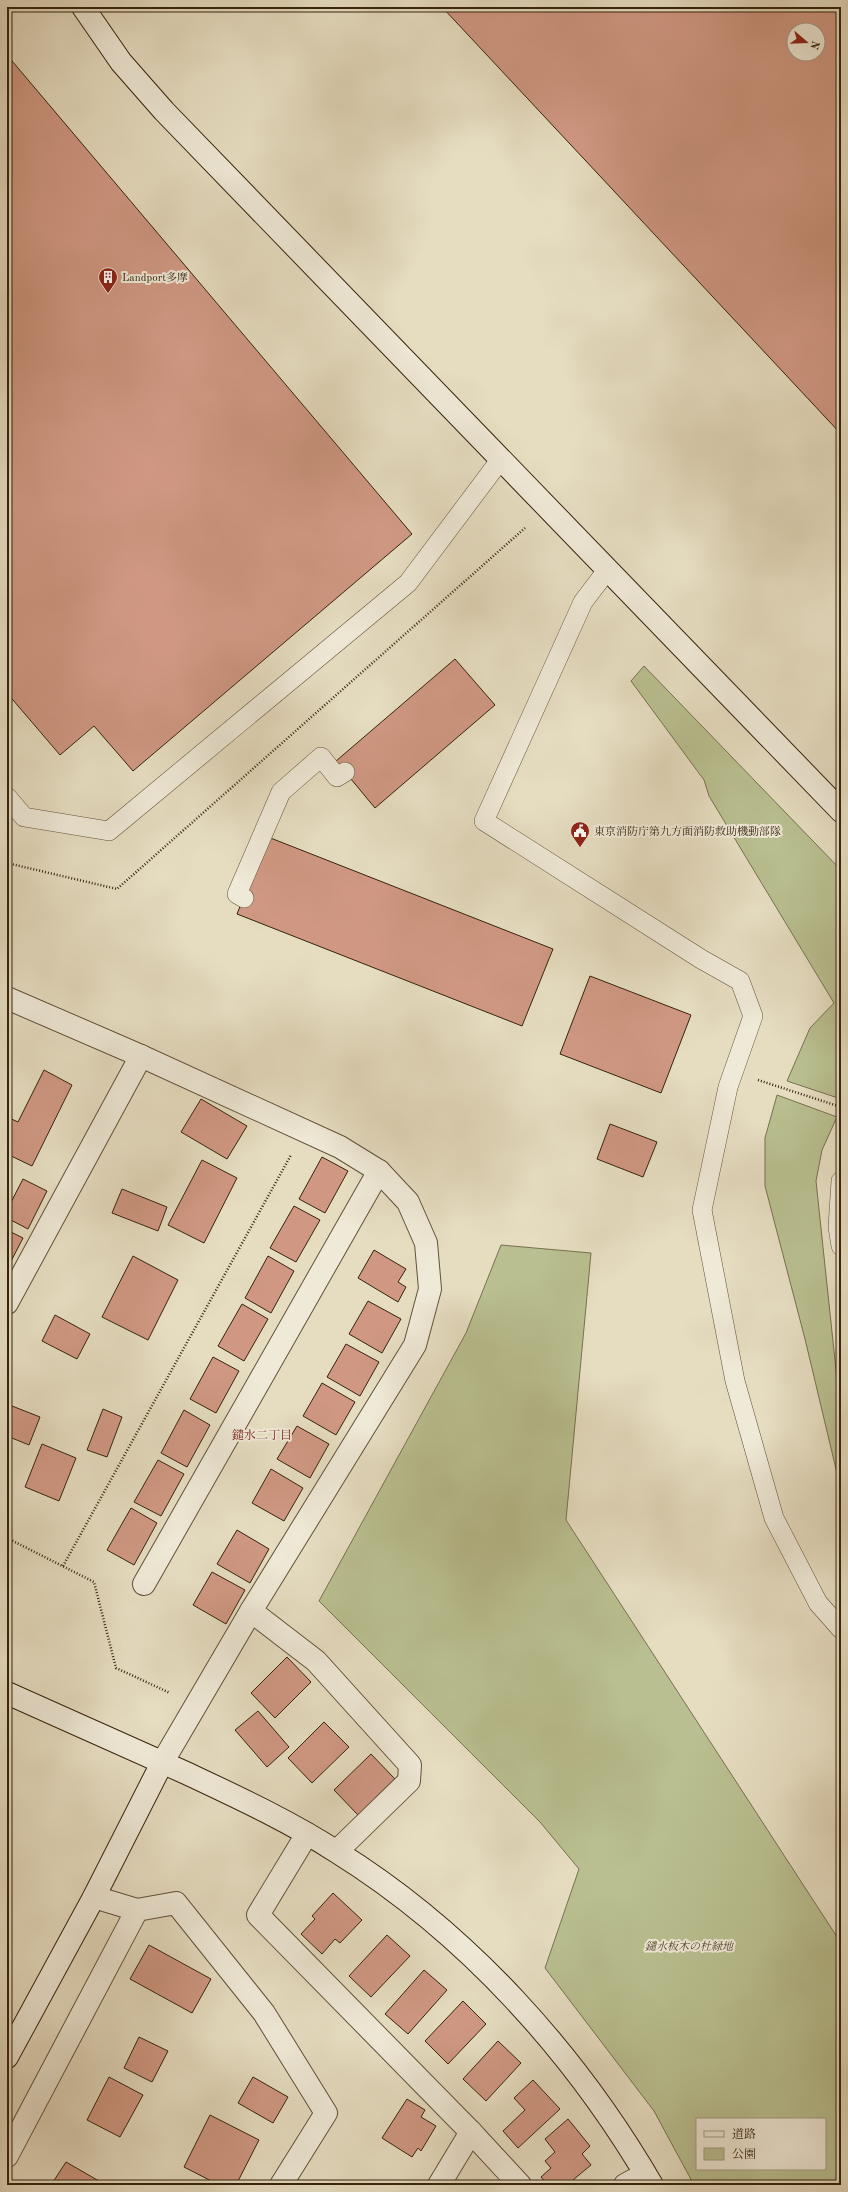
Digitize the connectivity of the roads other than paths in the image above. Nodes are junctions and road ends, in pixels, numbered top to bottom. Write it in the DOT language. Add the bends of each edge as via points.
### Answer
graph roads {
  1 [pos="83,7"];
  2 [pos="500,459"];
  3 [pos="608,569"];
  4 [pos="345,772"];
  5 [pos="7,797"];
  6 [pos="841,811"];
  7 [pos="244,898"];
  8 [pos="7,998"];
  9 [pos="141,1056"];
  10 [pos="379,1171"];
  11 [pos="841,1181"];
  12 [pos="841,1246"];
  13 [pos="7,1303"];
  14 [pos="144,1584"];
  15 [pos="252,1611"];
  16 [pos="841,1629"];
  17 [pos="7,1693"];
  18 [pos="162,1763"];
  19 [pos="307,1834"];
  20 [pos="337,1851"];
  21 [pos="94,1897"];
  22 [pos="137,1910"];
  23 [pos="7,2057"];
  24 [pos="472,2132"];
  25 [pos="7,2156"];
  26 [pos="649,2179"];
  27 [pos="281,2185"];
  28 [pos="439,2185"];
  29 [pos="520,2185"];
  30 [pos="625,2185"];
  1 -- 2 [label="street" via="121,62 164,111"];
  2 -- 3 [label="street"];
  2 -- 5 [label="lane" via="476,495 408,583 109,831 24,817"];
  3 -- 6 [label="street"];
  3 -- 16 [label="lane" via="582,602 484,821 740,982 753,1016 728,1087 702,1210 735,1381 774,1518 818,1603"];
  4 -- 7 [label="lane" via="337,777 321,757 281,792 237,894"];
  8 -- 9 [label="street"];
  9 -- 10 [label="street" via="305,1130 340,1147"];
  9 -- 13 [label="street"];
  10 -- 14 [label="street"];
  10 -- 15 [label="street" via="408,1202 426,1243 430,1289 415,1345"];
  11 -- 12 [label="lane" via="838,1227"];
  15 -- 18 [label="street"];
  15 -- 20 [label="street" via="316,1661 410,1765 409,1781"];
  17 -- 18 [label="street"];
  18 -- 19 [label="street" via="234,1795"];
  18 -- 21 [label="street"];
  19 -- 20 [label="street"];
  19 -- 24 [label="street" via="258,1915"];
  20 -- 26 [label="street" via="432,1920 484,1968 566,2060 607,2115"];
  21 -- 22 [label="street"];
  21 -- 23 [label="street"];
  22 -- 25 [label="street"];
  22 -- 27 [label="street" via="176,1903 264,2013 326,2112"];
  24 -- 28 [label="street"];
  24 -- 29 [label="street"];
  26 -- 30 [label="street"];
}
